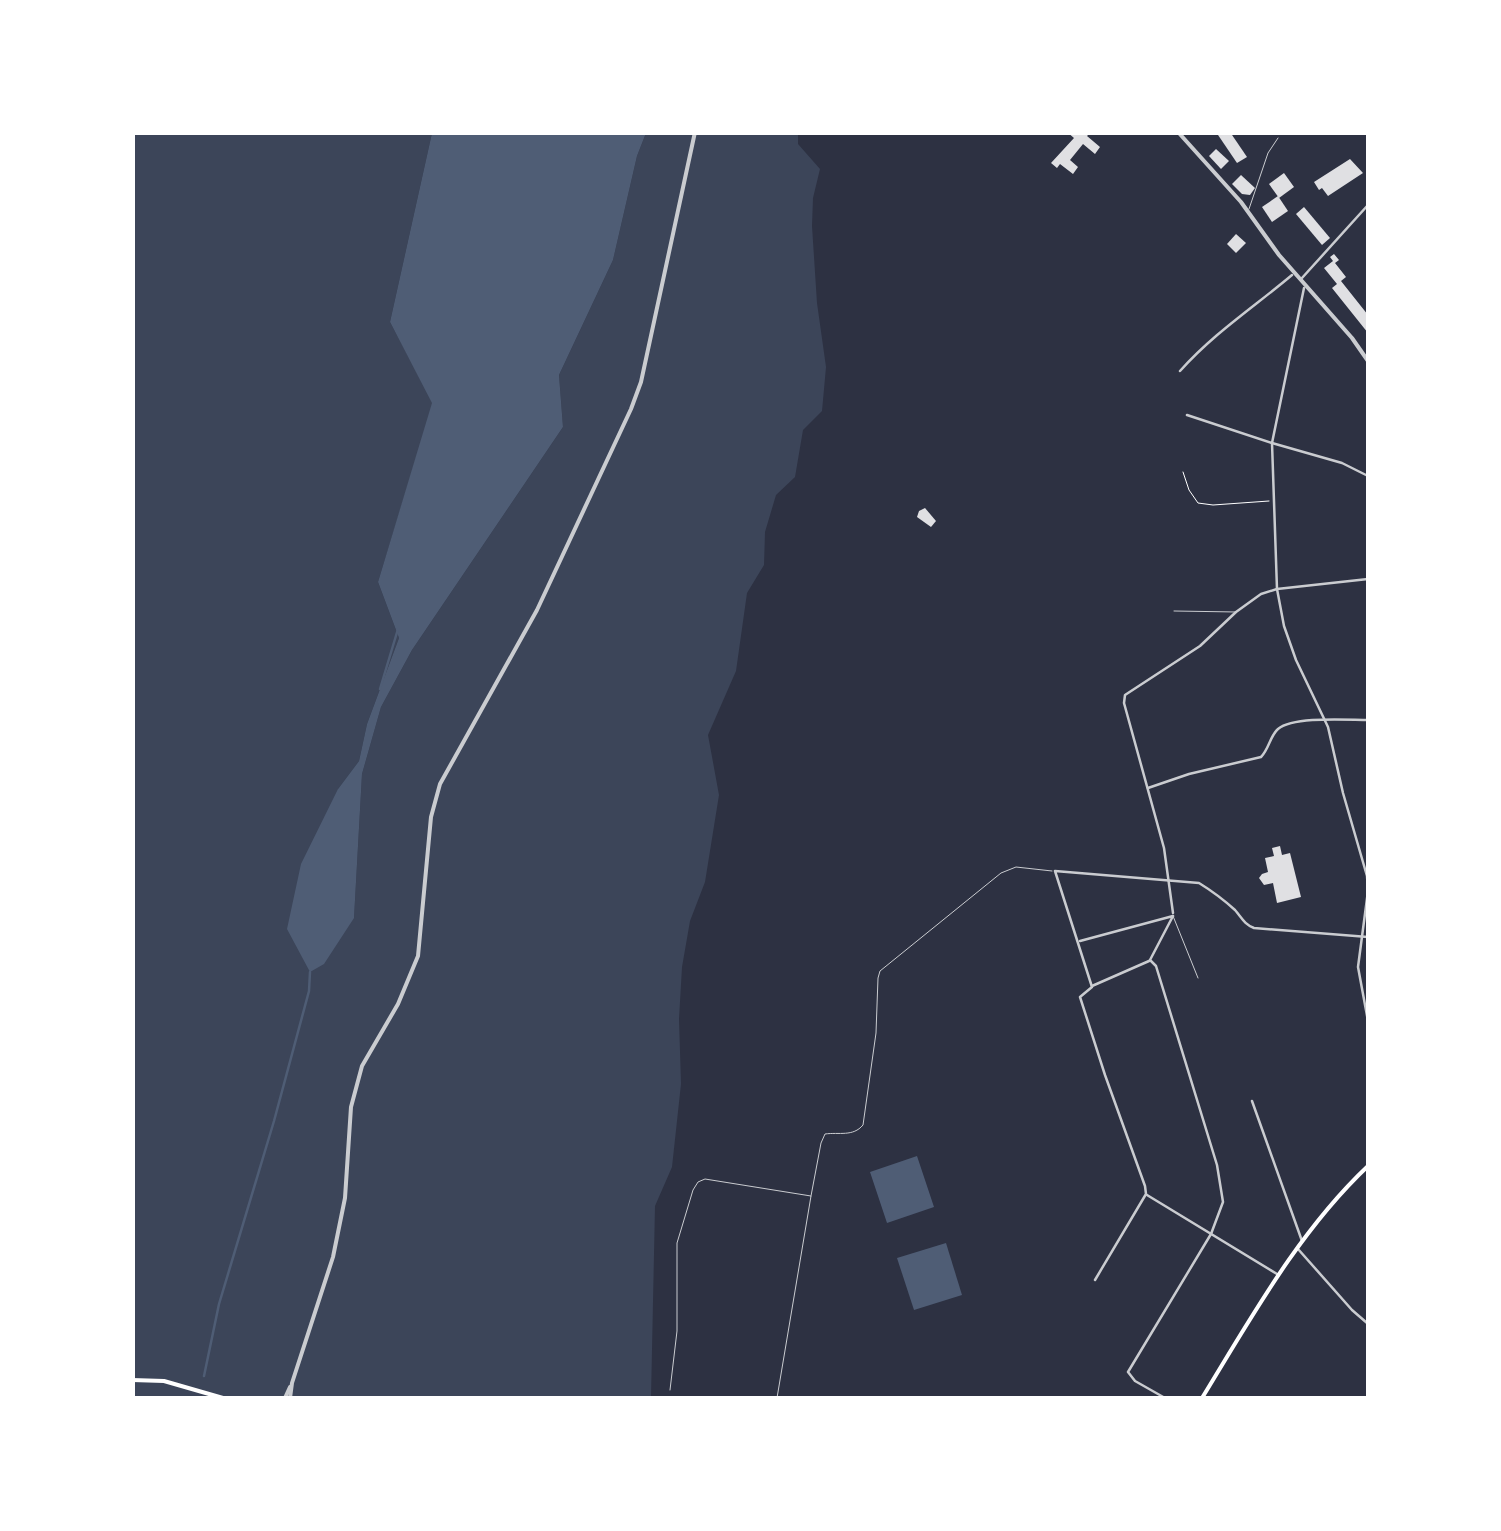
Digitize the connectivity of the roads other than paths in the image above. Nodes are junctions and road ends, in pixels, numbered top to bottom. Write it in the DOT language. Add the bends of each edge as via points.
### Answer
graph roads {
  1 [pos="694,132"];
  2 [pos="1178,132"];
  3 [pos="1278,138"];
  4 [pos="1368,205"];
  5 [pos="1248,211"];
  6 [pos="1295,273"];
  7 [pos="1303,282"];
  8 [pos="1368,360"];
  9 [pos="1180,371"];
  10 [pos="1187,415"];
  11 [pos="1272,443"];
  12 [pos="1368,476"];
  13 [pos="1368,579"];
  14 [pos="1276,588"];
  15 [pos="1174,611"];
  16 [pos="1236,612"];
  17 [pos="1324,720"];
  18 [pos="1368,720"];
  19 [pos="1147,789"];
  20 [pos="1368,850"];
  21 [pos="1359,851"];
  22 [pos="1055,871"];
  23 [pos="1170,881"];
  24 [pos="1173,916"];
  25 [pos="1362,936"];
  26 [pos="1368,937"];
  27 [pos="1078,942"];
  28 [pos="1150,960"];
  29 [pos="1198,978"];
  30 [pos="1092,986"];
  31 [pos="1368,1022"];
  32 [pos="1252,1101"];
  33 [pos="1368,1166"];
  34 [pos="1146,1194"];
  35 [pos="812,1196"];
  36 [pos="1211,1234"];
  37 [pos="1303,1242"];
  38 [pos="1298,1249"];
  39 [pos="1280,1276"];
  40 [pos="1094,1280"];
  41 [pos="1367,1323"];
  42 [pos="132,1380"];
  43 [pos="670,1390"];
  44 [pos="223,1398"];
  45 [pos="288,1398"];
  46 [pos="777,1398"];
  47 [pos="1166,1398"];
  48 [pos="1202,1398"];
  1 -- 45 [label="street" via="630,408 537,610 440,784 418,956 362,1066 333,1256"];
  2 -- 5 [label="street"];
  3 -- 5 [label="lane"];
  4 -- 7 [label="street"];
  5 -- 6 [label="street"];
  6 -- 7 [label="street"];
  6 -- 9 [label="street" via="1222,328"];
  7 -- 8 [label="street"];
  7 -- 11 [label="street"];
  10 -- 11 [label="street"];
  11 -- 12 [label="street"];
  11 -- 14 [label="street"];
  13 -- 14 [label="street"];
  14 -- 16 [label="street"];
  14 -- 17 [label="street" via="1296,660"];
  15 -- 16 [label="lane"];
  16 -- 19 [label="street" via="1200,646 1125,695"];
  17 -- 18 [label="street"];
  17 -- 19 [label="street" via="1282,726 1261,756"];
  17 -- 21 [label="street"];
  19 -- 23 [label="street"];
  20 -- 21 [label="street"];
  21 -- 25 [label="street" via="1368,891"];
  22 -- 23 [label="street"];
  22 -- 27 [label="street"];
  22 -- 35 [label="lane" via="1016,867 1001,873 880,971 863,1125 825,1134"];
  23 -- 24 [label="street"];
  23 -- 25 [label="street" via="1213,891 1247,926"];
  24 -- 27 [label="street"];
  24 -- 28 [label="street"];
  24 -- 29 [label="lane"];
  25 -- 26 [label="street"];
  25 -- 31 [label="street" via="1358,966"];
  27 -- 30 [label="street"];
  28 -- 30 [label="street"];
  28 -- 36 [label="street" via="1217,1165 1223,1202"];
  30 -- 34 [label="street" via="1080,997"];
  32 -- 37 [label="street"];
  33 -- 37 [label="main road"];
  34 -- 36 [label="street"];
  34 -- 40 [label="street"];
  35 -- 43 [label="lane" via="698,1182 677,1243"];
  35 -- 46 [label="lane"];
  36 -- 39 [label="street"];
  36 -- 47 [label="street" via="1128,1372"];
  37 -- 38 [label="main road"];
  38 -- 39 [label="main road"];
  38 -- 41 [label="street"];
  39 -- 48 [label="main road"];
  42 -- 44 [label="main road"];
}
